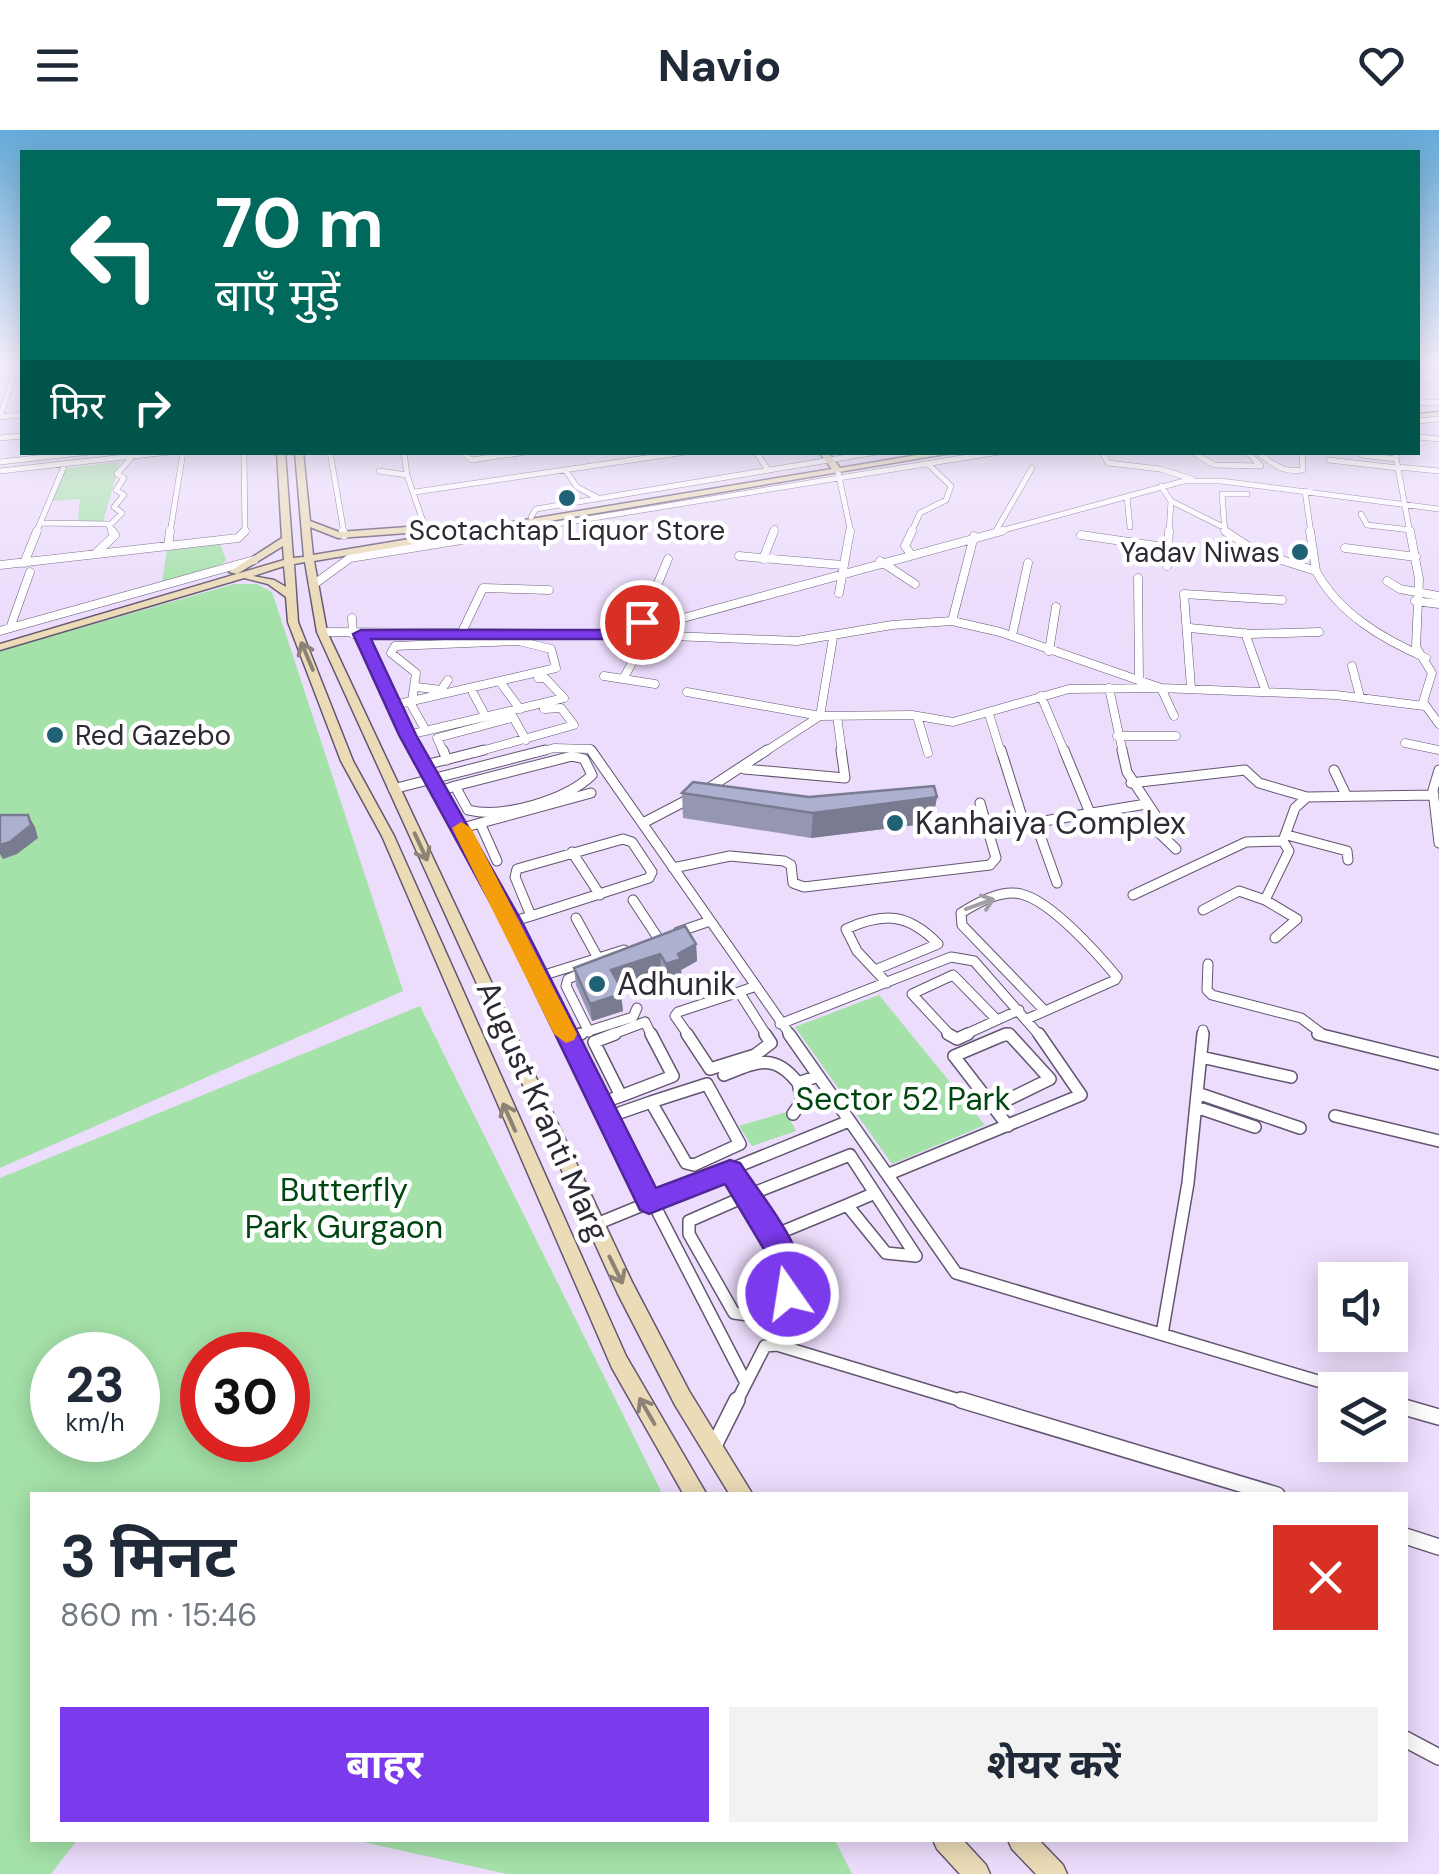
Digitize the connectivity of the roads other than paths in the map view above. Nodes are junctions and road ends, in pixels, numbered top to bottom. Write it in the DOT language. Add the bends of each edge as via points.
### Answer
graph roads {
  1 [pos="64,455"];
  2 [pos="91,455"];
  3 [pos="142,455"];
  4 [pos="183,455"];
  5 [pos="244,455"];
  6 [pos="281,455"];
  7 [pos="299,455"];
  8 [pos="331,455"];
  9 [pos="404,455"];
  10 [pos="466,455"];
  11 [pos="505,455"];
  12 [pos="668,455"];
  13 [pos="758,455"];
  14 [pos="868,455"];
  15 [pos="902,455"];
  16 [pos="927,455"];
  17 [pos="984,455"];
  18 [pos="1104,455"];
  19 [pos="1198,455"];
  20 [pos="1249,455"];
  21 [pos="1262,455"];
  22 [pos="1302,455"];
  23 [pos="133,456"];
  24 [pos="1362,456"];
  25 [pos="582,459"];
  26 [pos="1329,460"];
  27 [pos="91,461"];
  28 [pos="1397,461"];
  29 [pos="0,462"];
  30 [pos="65,464"];
  31 [pos="929,465"];
  32 [pos="833,466"];
  33 [pos="589,468"];
  34 [pos="1032,468"];
  35 [pos="0,470"];
  36 [pos="768,470"];
  37 [pos="379,471"];
  38 [pos="566,471"];
  39 [pos="1439,471"];
  40 [pos="406,475"];
  41 [pos="1192,480"];
  42 [pos="1161,486"];
  43 [pos="1305,491"];
  44 [pos="416,492"];
  45 [pos="1247,494"];
  46 [pos="1126,497"];
  47 [pos="598,498"];
  48 [pos="1171,501"];
  49 [pos="1402,504"];
  50 [pos="1439,509"];
  51 [pos="1361,514"];
  52 [pos="530,517"];
  53 [pos="41,523"];
  54 [pos="110,524"];
  55 [pos="307,524"];
  56 [pos="1221,526"];
  57 [pos="775,528"];
  58 [pos="1130,528"];
  59 [pos="996,530"];
  60 [pos="1411,530"];
  61 [pos="424,533"];
  62 [pos="1081,534"];
  63 [pos="344,535"];
  64 [pos="974,536"];
  65 [pos="288,540"];
  66 [pos="168,546"];
  67 [pos="1170,548"];
  68 [pos="1345,548"];
  69 [pos="910,553"];
  70 [pos="95,554"];
  71 [pos="308,556"];
  72 [pos="739,556"];
  73 [pos="1416,557"];
  74 [pos="668,559"];
  75 [pos="255,560"];
  76 [pos="289,560"];
  77 [pos="764,560"];
  78 [pos="880,560"];
  79 [pos="24,562"];
  80 [pos="1028,562"];
  81 [pos="0,565"];
  82 [pos="1168,566"];
  83 [pos="842,568"];
  84 [pos="1316,571"];
  85 [pos="30,572"];
  86 [pos="230,578"];
  87 [pos="1138,578"];
  88 [pos="1387,580"];
  89 [pos="914,584"];
  90 [pos="313,585"];
  91 [pos="549,590"];
  92 [pos="839,592"];
  93 [pos="290,596"];
  94 [pos="1439,596"];
  95 [pos="1416,597"];
  96 [pos="1282,600"];
  97 [pos="1439,604"];
  98 [pos="1056,608"];
  99 [pos="352,618"];
  100 [pos="0,622"];
  101 [pos="952,622"];
  102 [pos="11,624"];
  103 [pos="1190,628"];
  104 [pos="0,631"];
  105 [pos="322,632"];
  106 [pos="645,632"];
  107 [pos="1319,632"];
  108 [pos="1245,633"];
  109 [pos="357,634"];
  110 [pos="460,634"];
  111 [pos="1012,636"];
  112 [pos="833,638"];
  113 [pos="0,645"];
  114 [pos="1049,651"];
  115 [pos="1426,658"];
  116 [pos="1352,666"];
  117 [pos="1437,671"];
  118 [pos="604,676"];
  119 [pos="623,679"];
  120 [pos="448,680"];
  121 [pos="1139,680"];
  122 [pos="655,684"];
  123 [pos="504,686"];
  124 [pos="417,687"];
  125 [pos="1109,688"];
  126 [pos="1161,688"];
  127 [pos="1191,688"];
  128 [pos="687,692"];
  129 [pos="1266,692"];
  130 [pos="472,693"];
  131 [pos="1041,696"];
  132 [pos="1360,698"];
  133 [pos="412,704"];
  134 [pos="1424,706"];
  135 [pos="395,707"];
  136 [pos="520,709"];
  137 [pos="989,714"];
  138 [pos="820,716"];
  139 [pos="837,716"];
  140 [pos="917,716"];
  141 [pos="1174,716"];
  142 [pos="513,718"];
  143 [pos="486,720"];
  144 [pos="1439,724"];
  145 [pos="364,728"];
  146 [pos="426,731"];
  147 [pos="408,735"];
  148 [pos="1118,736"];
  149 [pos="1176,736"];
  150 [pos="526,740"];
  151 [pos="1405,744"];
  152 [pos="342,747"];
  153 [pos="499,747"];
  154 [pos="1439,750"];
  155 [pos="928,753"];
  156 [pos="377,754"];
  157 [pos="447,760"];
  158 [pos="425,765"];
  159 [pos="743,769"];
  160 [pos="1334,770"];
  161 [pos="1439,770"];
  162 [pos="845,778"];
  163 [pos="1131,782"];
  164 [pos="436,786"];
  165 [pos="455,786"];
  166 [pos="393,789"];
  167 [pos="846,790"];
  168 [pos="591,793"];
  169 [pos="1434,794"];
  170 [pos="1346,795"];
  171 [pos="694,796"];
  172 [pos="1306,797"];
  173 [pos="712,800"];
  174 [pos="980,803"];
  175 [pos="1146,804"];
  176 [pos="1090,813"];
  177 [pos="480,823"];
  178 [pos="643,823"];
  179 [pos="1028,823"];
  180 [pos="988,826"];
  181 [pos="462,828"];
  182 [pos="1285,838"];
  183 [pos="1439,844"];
  184 [pos="1176,849"];
  185 [pos="572,852"];
  186 [pos="1348,860"];
  187 [pos="497,861"];
  188 [pos="672,868"];
  189 [pos="1057,883"];
  190 [pos="1133,895"];
  191 [pos="600,896"];
  192 [pos="633,900"];
  193 [pos="1265,900"];
  194 [pos="1203,910"];
  195 [pos="531,917"];
  196 [pos="576,918"];
  197 [pos="710,921"];
  198 [pos="511,922"];
  199 [pos="1275,938"];
  200 [pos="670,943"];
  201 [pos="656,944"];
  202 [pos="638,954"];
  203 [pos="598,958"];
  204 [pos="476,962"];
  205 [pos="1208,964"];
  206 [pos="876,970"];
  207 [pos="446,971"];
  208 [pos="538,976"];
  209 [pos="887,983"];
  210 [pos="756,986"];
  211 [pos="738,991"];
  212 [pos="1030,995"];
  213 [pos="637,1008"];
  214 [pos="1020,1011"];
  215 [pos="1045,1011"];
  216 [pos="997,1020"];
  217 [pos="780,1024"];
  218 [pos="1203,1030"];
  219 [pos="589,1032"];
  220 [pos="568,1038"];
  221 [pos="1202,1057"];
  222 [pos="1439,1064"];
  223 [pos="724,1075"];
  224 [pos="818,1076"];
  225 [pos="1291,1077"];
  226 [pos="798,1083"];
  227 [pos="621,1096"];
  228 [pos="1199,1101"];
  229 [pos="651,1102"];
  230 [pos="598,1104"];
  231 [pos="993,1107"];
  232 [pos="793,1114"];
  233 [pos="1335,1116"];
  234 [pos="605,1118"];
  235 [pos="849,1121"];
  236 [pos="1008,1126"];
  237 [pos="1255,1127"];
  238 [pos="1300,1128"];
  239 [pos="1439,1141"];
  240 [pos="730,1171"];
  241 [pos="888,1174"];
  242 [pos="876,1193"];
  243 [pos="746,1198"];
  244 [pos="649,1202"];
  245 [pos="847,1205"];
  246 [pos="594,1225"];
  247 [pos="770,1237"];
  248 [pos="1162,1334"];
  249 [pos="1318,1381"];
  250 [pos="746,1383"];
  251 [pos="1408,1409"];
  252 [pos="1439,1418"];
  253 [pos="712,1448"];
  254 [pos="694,1492"];
  255 [pos="740,1492"];
  256 [pos="1267,1492"];
  257 [pos="1408,1537"];
  258 [pos="1439,1547"];
  259 [pos="1408,1740"];
  260 [pos="1439,1757"];
  261 [pos="948,1842"];
  262 [pos="1023,1842"];
  263 [pos="977,1874"];
  264 [pos="1054,1874"];
  1 -- 29 [label="street"];
  2 -- 27 [label="street"];
  3 -- 23 [label="street"];
  4 -- 66 [label="street"];
  5 -- 66 [label="street" via="245,533"];
  6 -- 65 [label="main road, August Kranti Marg"];
  7 -- 55 [label="main road, August Kranti Marg"];
  8 -- 63 [label="street"];
  9 -- 40 [label="street"];
  10 -- 11 [label="street"];
  12 -- 33 [label="street"];
  13 -- 36 [label="street"];
  14 -- 32 [label="street"];
  15 -- 32 [label="main road"];
  16 -- 32 [label="main road"];
  17 -- 31 [label="street"];
  18 -- 41 [label="street" via="1108,463"];
  19 -- 20 [label="street" via="1214,464 1261,466"];
  21 -- 22 [label="street" via="1286,472 1303,470"];
  23 -- 27 [label="street"];
  23 -- 54 [label="street" via="117,474 124,478 116,490 124,497 114,506 122,513"];
  24 -- 28 [label="street"];
  25 -- 33 [label="street"];
  26 -- 28 [label="street"];
  27 -- 30 [label="street"];
  28 -- 39 [label="street"];
  28 -- 49 [label="street"];
  30 -- 35 [label="street"];
  30 -- 53 [label="street"];
  31 -- 32 [label="street"];
  31 -- 69 [label="street" via="951,486 946,500 920,512 905,546"];
  32 -- 36 [label="street"];
  32 -- 52 [label="main road"];
  32 -- 71 [label="main road"];
  32 -- 83 [label="street" via="850,534"];
  32 -- 90 [label="street" via="350,558"];
  33 -- 38 [label="street"];
  34 -- 59 [label="street"];
  36 -- 47 [label="street"];
  37 -- 40 [label="street"];
  38 -- 44 [label="street"];
  38 -- 47 [label="street"];
  40 -- 44 [label="street"];
  41 -- 42 [label="street"];
  41 -- 43 [label="street"];
  42 -- 46 [label="street"];
  42 -- 48 [label="street"];
  43 -- 49 [label="street"];
  43 -- 84 [label="street"];
  44 -- 61 [label="street"];
  45 -- 56 [label="street" via="1222,494"];
  46 -- 58 [label="street"];
  46 -- 59 [label="street"];
  47 -- 52 [label="street" via="536,509"];
  48 -- 56 [label="street"];
  48 -- 67 [label="street"];
  49 -- 50 [label="street"];
  49 -- 60 [label="street"];
  51 -- 60 [label="street" via="1367,525"];
  52 -- 61 [label="main road"];
  53 -- 54 [label="street"];
  53 -- 79 [label="street"];
  54 -- 70 [label="street" via="115,535"];
  55 -- 63 [label="main road"];
  55 -- 71 [label="main road, August Kranti Marg"];
  56 -- 84 [label="street" via="1252,550 1295,570"];
  57 -- 77 [label="street"];
  59 -- 64 [label="street"];
  60 -- 73 [label="street"];
  61 -- 63 [label="main road"];
  61 -- 71 [label="main road"];
  62 -- 67 [label="street"];
  64 -- 69 [label="street"];
  64 -- 101 [label="street"];
  65 -- 75 [label="main road"];
  65 -- 76 [label="main road, August Kranti Marg"];
  66 -- 70 [label="street"];
  67 -- 82 [label="street"];
  68 -- 73 [label="street"];
  69 -- 78 [label="street"];
  70 -- 79 [label="street"];
  71 -- 76 [label="main road"];
  71 -- 90 [label="main road, August Kranti Marg"];
  72 -- 77 [label="street"];
  73 -- 95 [label="street"];
  74 -- 106 [label="street" via="642,622"];
  75 -- 86 [label="main road"];
  75 -- 102 [label="street"];
  76 -- 86 [label="main road"];
  76 -- 93 [label="main road, August Kranti Marg"];
  77 -- 83 [label="street"];
  78 -- 83 [label="street"];
  78 -- 89 [label="street"];
  79 -- 81 [label="street"];
  80 -- 111 [label="street"];
  83 -- 92 [label="street"];
  83 -- 106 [label="street"];
  84 -- 115 [label="street" via="1377,636"];
  85 -- 102 [label="street"];
  86 -- 93 [label="main road" via="271,582"];
  86 -- 113 [label="main road"];
  87 -- 121 [label="street"];
  88 -- 95 [label="street"];
  90 -- 105 [label="main road, August Kranti Marg"];
  91 -- 110 [label="street" via="483,588"];
  152 -- 93 [label="main road, August Kranti Marg, one-way" via="296,631"];
  94 -- 95 [label="street"];
  95 -- 97 [label="street"];
  95 -- 115 [label="street" via="1416,646"];
  96 -- 103 [label="street" via="1184,594"];
  98 -- 114 [label="street"];
  99 -- 109 [label="street"];
  100 -- 102 [label="street"];
  101 -- 111 [label="street"];
  101 -- 112 [label="street"];
  102 -- 104 [label="street"];
  103 -- 108 [label="street"];
  103 -- 127 [label="street"];
  105 -- 109 [label="street"];
  105 -- 145 [label="main road, August Kranti Marg"];
  106 -- 110 [label="street"];
  106 -- 112 [label="street"];
  106 -- 119 [label="street"];
  107 -- 108 [label="street"];
  108 -- 129 [label="street"];
  109 -- 110 [label="street"];
  109 -- 135 [label="street"];
  111 -- 114 [label="street"];
  112 -- 138 [label="street"];
  114 -- 121 [label="street"];
  115 -- 117 [label="street"];
  116 -- 132 [label="street"];
  117 -- 134 [label="street"];
  118 -- 119 [label="street"];
  119 -- 122 [label="street"];
  120 -- 124 [label="street" via="441,690"];
  121 -- 126 [label="street"];
  123 -- 130 [label="street"];
  123 -- 136 [label="street"];
  123 -- 136 [label="street" via="545,678 564,696"];
  124 -- 133 [label="street"];
  124 -- 133 [label="street" via="416,672 396,660 394,646 537,642 551,648 556,668"];
  125 -- 126 [label="street"];
  125 -- 131 [label="street"];
  125 -- 148 [label="street"];
  126 -- 127 [label="street"];
  126 -- 141 [label="street"];
  127 -- 129 [label="street"];
  128 -- 138 [label="street"];
  129 -- 132 [label="street"];
  130 -- 133 [label="street"];
  130 -- 143 [label="street"];
  131 -- 137 [label="street"];
  131 -- 176 [label="street"];
  132 -- 134 [label="street"];
  133 -- 135 [label="street"];
  133 -- 146 [label="street"];
  134 -- 144 [label="street"];
  135 -- 147 [label="street"];
  136 -- 143 [label="street"];
  137 -- 140 [label="street" via="953,722"];
  137 -- 179 [label="street"];
  138 -- 139 [label="street"];
  138 -- 159 [label="street"];
  139 -- 140 [label="street"];
  139 -- 162 [label="street"];
  140 -- 155 [label="street"];
  142 -- 143 [label="street"];
  142 -- 150 [label="street"];
  142 -- 150 [label="street" via="561,708 574,725"];
  143 -- 146 [label="street"];
  143 -- 153 [label="street"];
  143 -- 157 [label="street" via="437,738"];
  145 -- 152 [label="main road"];
  145 -- 156 [label="main road, August Kranti Marg"];
  146 -- 147 [label="street"];
  147 -- 158 [label="street"];
  148 -- 149 [label="street"];
  148 -- 163 [label="street"];
  150 -- 153 [label="street"];
  151 -- 154 [label="street"];
  152 -- 156 [label="main road"];
  152 -- 207 [label="main road, August Kranti Marg"];
  153 -- 157 [label="street"];
  156 -- 166 [label="main road, August Kranti Marg"];
  157 -- 158 [label="street"];
  158 -- 164 [label="street"];
  159 -- 162 [label="street"];
  159 -- 171 [label="street"];
  160 -- 170 [label="street"];
  161 -- 169 [label="street"];
  162 -- 167 [label="street"];
  163 -- 172 [label="street" via="1244,770 1259,783"];
  163 -- 175 [label="street"];
  164 -- 165 [label="street"];
  164 -- 166 [label="street"];
  164 -- 178 [label="street" via="554,748 584,746"];
  164 -- 181 [label="street"];
  165 -- 165 [label="street" via="468,810 486,815 575,788 592,775 584,759 572,756"];
  166 -- 204 [label="main road, August Kranti Marg, one-way"];
  168 -- 177 [label="street"];
  169 -- 170 [label="street"];
  169 -- 183 [label="street"];
  170 -- 172 [label="street"];
  171 -- 173 [label="street"];
  171 -- 178 [label="street"];
  172 -- 182 [label="street"];
  174 -- 180 [label="street"];
  175 -- 176 [label="street"];
  175 -- 184 [label="street" via="1158,819 1156,829"];
  176 -- 179 [label="street"];
  177 -- 181 [label="street"];
  177 -- 187 [label="street"];
  178 -- 188 [label="street"];
  179 -- 180 [label="street"];
  179 -- 189 [label="street" via="1038,828"];
  180 -- 188 [label="street" via="996,858 984,866 804,886 793,883 784,860 730,856"];
  181 -- 198 [label="street"];
  182 -- 186 [label="street" via="1347,852"];
  182 -- 190 [label="street" via="1246,842"];
  182 -- 193 [label="street" via="1289,851"];
  185 -- 191 [label="street"];
  185 -- 191 [label="street" via="629,840 652,872"];
  185 -- 195 [label="street" via="514,872"];
  188 -- 197 [label="street"];
  191 -- 195 [label="street"];
  192 -- 201 [label="street"];
  193 -- 194 [label="street" via="1239,891"];
  193 -- 199 [label="street" via="1296,915"];
  195 -- 198 [label="street"];
  196 -- 203 [label="street"];
  197 -- 201 [label="street"];
  197 -- 210 [label="street"];
  198 -- 208 [label="street"];
  200 -- 201 [label="street"];
  201 -- 203 [label="street"];
  202 -- 219 [label="street" via="568,979 568,996"];
  203 -- 208 [label="street"];
  204 -- 207 [label="main road"];
  204 -- 246 [label="main road, August Kranti Marg"];
  205 -- 222 [label="street" via="1212,994 1312,1022 1320,1035"];
  206 -- 206 [label="street" via="935,949 938,944 918,920 894,915 846,929"];
  206 -- 209 [label="street"];
  254 -- 207 [label="main road, August Kranti Marg, one-way" via="619,1362"];
  208 -- 220 [label="street"];
  209 -- 214 [label="street" via="964,957"];
  209 -- 217 [label="street"];
  210 -- 211 [label="street"];
  210 -- 217 [label="street"];
  211 -- 211 [label="street" via="675,1016 710,1069 755,1056 771,1044"];
  212 -- 214 [label="street"];
  212 -- 215 [label="street"];
  212 -- 215 [label="street, one-way" via="962,926 960,912 1020,894 1037,902 1116,977"];
  213 -- 219 [label="street" via="633,1017"];
  214 -- 215 [label="street"];
  214 -- 216 [label="street"];
  214 -- 236 [label="street" via="1077,1082 1080,1095"];
  216 -- 216 [label="street" via="952,1038 914,990 953,975"];
  217 -- 224 [label="street"];
  218 -- 221 [label="street"];
  219 -- 220 [label="street"];
  220 -- 230 [label="street"];
  221 -- 225 [label="street"];
  221 -- 228 [label="street"];
  223 -- 226 [label="street" via="777,1058"];
  224 -- 226 [label="street"];
  224 -- 235 [label="street"];
  226 -- 232 [label="street" via="802,1101"];
  227 -- 227 [label="street" via="673,1076 645,1022 595,1038"];
  227 -- 230 [label="street"];
  228 -- 237 [label="street"];
  228 -- 238 [label="street"];
  228 -- 248 [label="street"];
  229 -- 229 [label="street" via="707,1084 740,1144 686,1163"];
  229 -- 234 [label="street"];
  230 -- 234 [label="street"];
  231 -- 231 [label="street" via="954,1056 1008,1033 1050,1079"];
  231 -- 236 [label="street"];
  233 -- 239 [label="street"];
  234 -- 244 [label="street"];
  235 -- 240 [label="street"];
  235 -- 241 [label="street"];
  236 -- 241 [label="street"];
  240 -- 243 [label="street"];
  240 -- 244 [label="street"];
  241 -- 248 [label="street" via="956,1272"];
  242 -- 243 [label="street" via="846,1154"];
  242 -- 245 [label="street"];
  242 -- 245 [label="street" via="916,1256 886,1253"];
  243 -- 247 [label="street"];
  243 -- 247 [label="street" via="686,1227 734,1313 745,1318 788,1294 788,1264"];
  244 -- 246 [label="street"];
  244 -- 250 [label="street"];
  245 -- 247 [label="street"];
  246 -- 253 [label="main road, August Kranti Marg, one-way"];
  248 -- 249 [label="street"];
  250 -- 253 [label="street"];
  250 -- 256 [label="street" via="765,1346 777,1345"];
  251 -- 252 [label="street"];
  253 -- 255 [label="main road, August Kranti Marg"];
  257 -- 258 [label="street"];
  259 -- 260 [label="street"];
  261 -- 263 [label="main road"];
  262 -- 264 [label="main road"];
}
